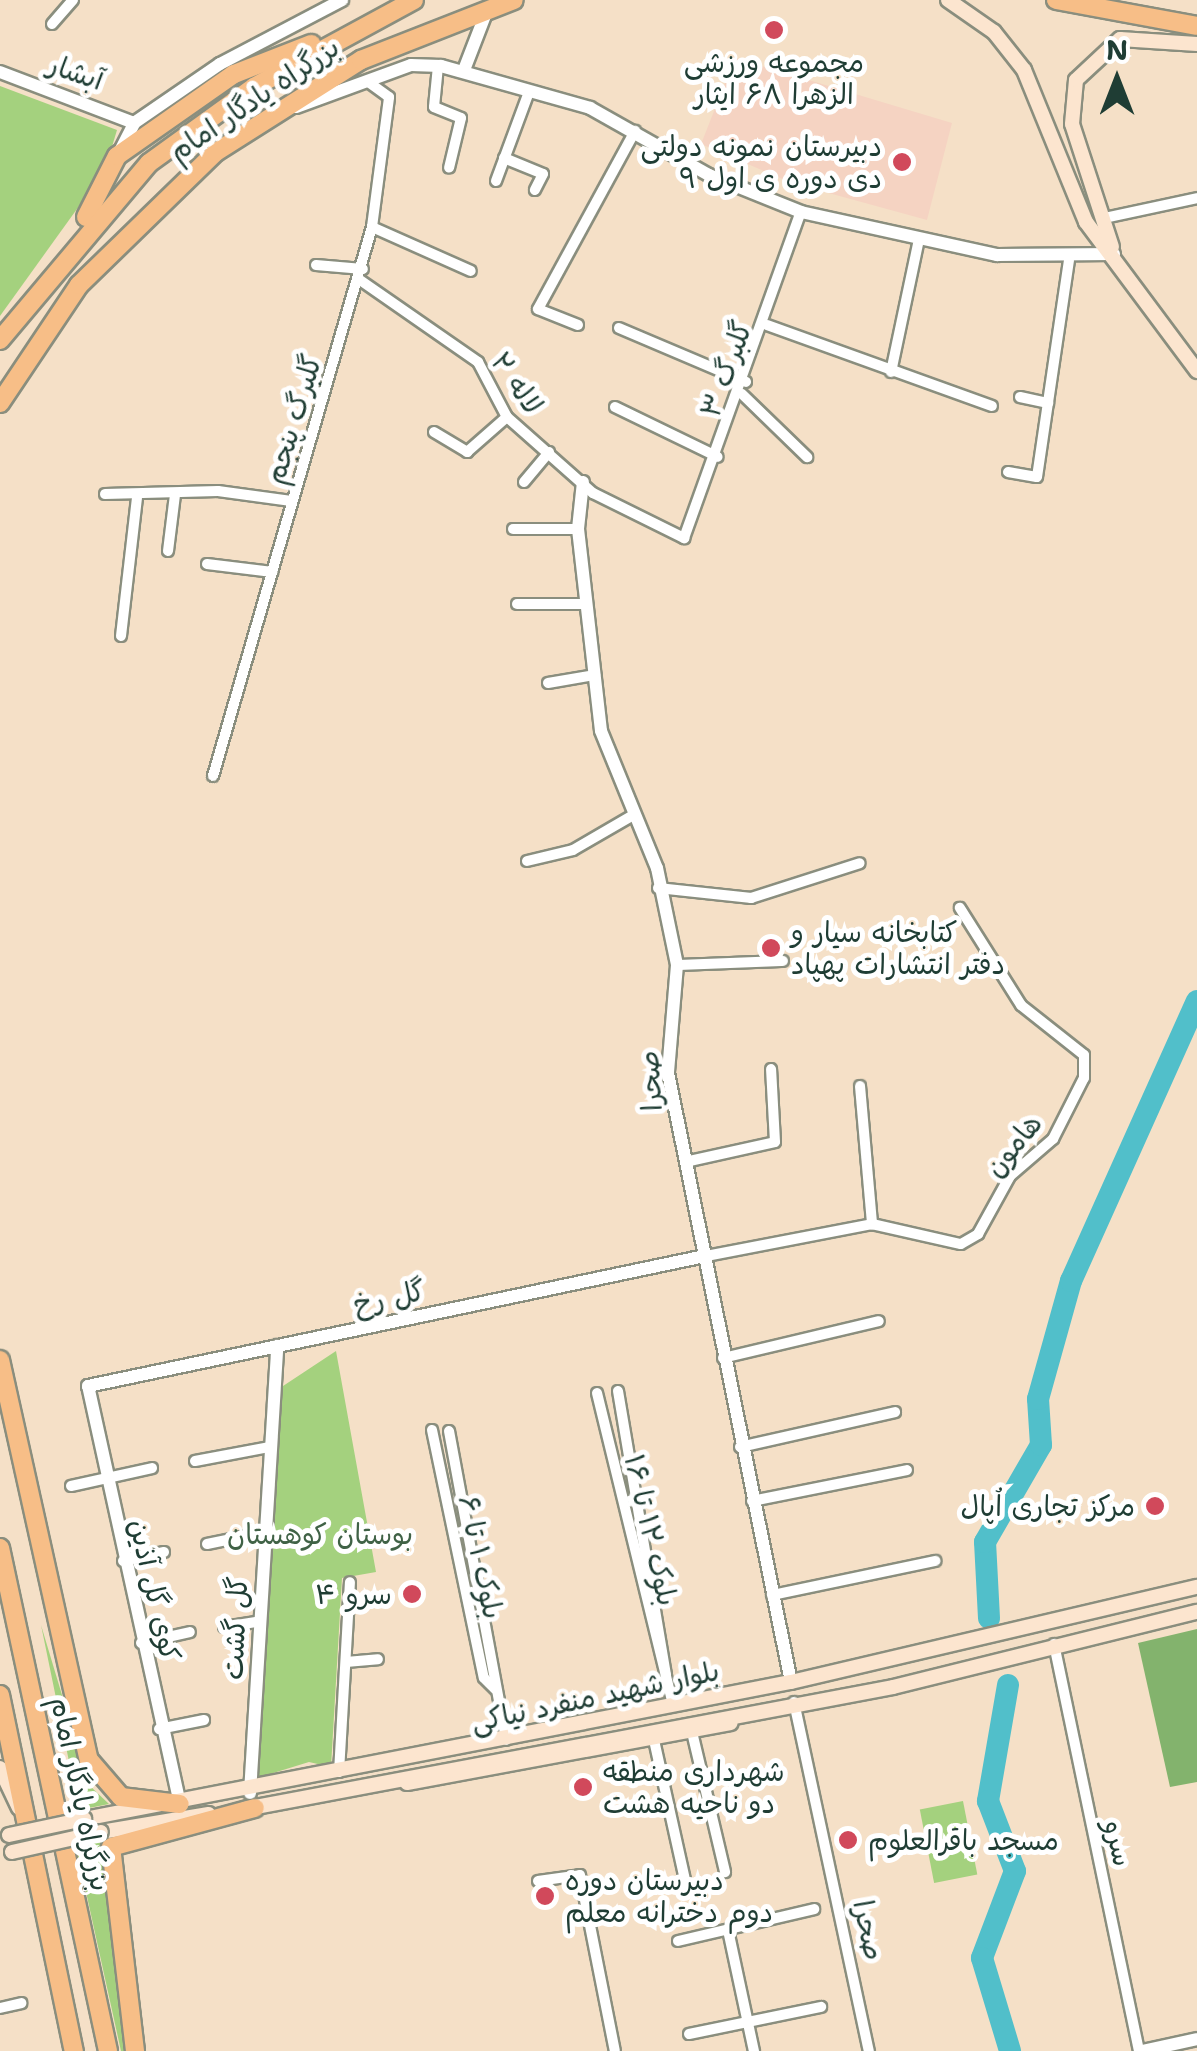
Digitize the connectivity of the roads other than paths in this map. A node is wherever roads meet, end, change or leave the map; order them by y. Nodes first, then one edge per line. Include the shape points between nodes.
1 (73, 0) edge
2 (342, 0) edge
3 (414, 0) edge
4 (514, 0) edge
5 (948, 0) edge
6 (1056, 0) edge
7 (492, 6) junction
8 (52, 24) dead end
9 (1197, 26) edge
10 (347, 32) junction
11 (1197, 44) edge
12 (438, 66) junction
13 (464, 70) junction
14 (0, 72) edge
15 (368, 82) junction
16 (529, 92) junction
17 (272, 115) junction
18 (134, 123) junction
19 (635, 131) junction
20 (117, 156) junction
21 (504, 158) junction
22 (449, 168) dead end
23 (496, 181) dead end
24 (536, 190) dead end
25 (1197, 198) edge
26 (801, 212) junction
27 (1104, 218) junction
28 (372, 228) junction
29 (72, 244) junction
30 (918, 244) junction
31 (1114, 254) junction
32 (1068, 260) junction
33 (316, 264) dead end
34 (472, 271) dead end
35 (361, 275) junction
36 (578, 325) dead end
37 (766, 325) junction
38 (619, 328) dead end
39 (0, 340) edge
40 (1197, 371) edge
41 (892, 372) junction
42 (744, 388) junction
43 (1020, 397) dead end
44 (0, 403) edge
45 (1048, 403) junction
46 (992, 406) dead end
47 (615, 407) dead end
48 (507, 417) junction
49 (434, 432) dead end
50 (549, 452) junction
51 (718, 457) junction
52 (807, 457) dead end
53 (1008, 472) dead end
54 (524, 482) dead end
55 (584, 482) junction
56 (106, 494) dead end
57 (175, 495) junction
58 (137, 498) junction
59 (291, 501) junction
60 (513, 529) dead end
61 (578, 529) junction
62 (686, 537) joint
63 (168, 551) dead end
64 (207, 564) dead end
65 (272, 572) junction
66 (517, 604) dead end
67 (586, 604) junction
68 (121, 636) dead end
69 (595, 675) junction
70 (548, 683) dead end
71 (212, 776) dead end
72 (630, 817) junction
73 (528, 862) dead end
74 (860, 863) dead end
75 (658, 888) junction
76 (960, 908) dead end
77 (783, 961) dead end
78 (677, 965) junction
79 (770, 1068) dead end
80 (860, 1086) dead end
81 (685, 1162) junction
82 (872, 1224) junction
83 (700, 1257) junction
84 (879, 1321) dead end
85 (276, 1346) junction
86 (722, 1358) junction
87 (0, 1360) edge
88 (88, 1386) joint
89 (618, 1391) dead end
90 (597, 1392) dead end
91 (896, 1412) dead end
92 (432, 1430) dead end
93 (448, 1431) dead end
94 (270, 1447) junction
95 (740, 1447) junction
96 (195, 1460) dead end
97 (152, 1468) dead end
98 (907, 1470) dead end
99 (104, 1478) junction
100 (71, 1486) dead end
101 (752, 1501) junction
102 (266, 1532) junction
103 (207, 1544) dead end
104 (0, 1548) edge
105 (164, 1552) dead end
106 (122, 1561) junction
107 (935, 1561) dead end
108 (350, 1582) dead end
109 (1197, 1587) edge
110 (772, 1595) junction
111 (1197, 1612) edge
112 (261, 1620) junction
113 (224, 1627) dead end
114 (190, 1632) dead end
115 (995, 1634) junction
116 (141, 1643) junction
117 (1054, 1644) junction
118 (378, 1659) dead end
119 (1003, 1659) junction
120 (346, 1662) junction
121 (666, 1675) junction
122 (790, 1682) junction
123 (495, 1688) junction
124 (0, 1696) edge
125 (790, 1702) junction
126 (673, 1704) junction
127 (204, 1720) dead end
128 (160, 1729) junction
129 (692, 1732) junction
130 (506, 1740) junction
131 (654, 1740) junction
132 (0, 1768) edge
133 (339, 1772) junction
134 (382, 1782) junction
135 (252, 1800) junction
136 (180, 1804) junction
137 (25, 1818) junction
138 (4, 1836) edge
139 (6, 1853) edge
140 (725, 1872) dead end
141 (685, 1880) dead end
142 (538, 1881) dead end
143 (814, 1908) dead end
144 (728, 1930) junction
145 (678, 1941) dead end
146 (21, 2004) dead end
147 (821, 2006) dead end
148 (0, 2008) edge
149 (747, 2022) junction
150 (690, 2034) dead end
151 (1197, 2039) edge
152 (74, 2051) edge
153 (108, 2051) edge
154 (135, 2051) edge
155 (615, 2051) edge
156 (754, 2051) edge
157 (869, 2051) edge
158 (1140, 2051) edge

1 - 8 street
2 - 18 street via 220,64
3 - 10 highway, بزرگراه یادگار امام
4 - 7 highway, بزرگراه یادگار امام
5 - 31 main road via 994,32 1024,70 1086,222
6 - 9 highway
7 - 13 street via 473,29
7 - 17 highway, بزرگراه یادگار امام via 361,60
10 - 20 highway via 234,74
10 - 29 highway, بزرگراه یادگار امام via 182,136
11 - 27 main road via 1120,39 1076,80 1072,124
12 - 13 street
12 - 15 street
12 - 22 street via 434,106 462,118
13 - 16 street
14 - 18 street, آبشار
15 - 17 street
15 - 28 street, گلبرگ پنجم via 389,96
16 - 19 street
16 - 21 street
17 - 44 highway, بزرگراه یادگار امام via 118,240
18 - 20 street
19 - 26 street
19 - 36 street via 538,309
20 - 29 highway
21 - 23 street
21 - 24 street via 543,174
25 - 27 street
26 - 30 street
26 - 37 street, گلبرگ ۳
27 - 31 main road
28 - 34 street
28 - 35 street, گلبرگ پنجم
29 - 39 highway, بزرگراه یادگار امام
30 - 32 street
30 - 41 street
31 - 32 street
31 - 40 main road
32 - 45 street
33 - 35 street
35 - 48 street, لاله ۲ via 478,362
35 - 59 street, گلبرگ پنجم
37 - 41 street
37 - 42 street, گلبرگ ۳
38 - 42 street
41 - 46 street
42 - 51 street, گلبرگ ۳
42 - 52 street
43 - 45 street
45 - 53 street via 1037,477
47 - 51 street
48 - 49 street via 467,452
48 - 50 street, لاله ۲
50 - 54 street
50 - 55 street, لاله ۲
51 - 62 street, گلبرگ ۳
55 - 61 street, صحرا
55 - 62 street, لاله ۲ via 614,507
56 - 58 street
57 - 58 street
57 - 59 street
57 - 63 street
58 - 68 street
59 - 65 street, گلبرگ پنجم
60 - 61 street
61 - 67 street, صحرا
64 - 65 street
65 - 71 street, گلبرگ پنجم
66 - 67 street
67 - 69 street, صحرا
69 - 70 street
69 - 72 street, صحرا via 601,731
72 - 73 street via 573,850
72 - 75 street, صحرا
74 - 75 street via 751,898
75 - 78 street, صحرا
76 - 82 street, هامون via 1021,1004 1075,1040 1084,1078 1053,1139 1010,1176 978,1234 938,1246
77 - 78 street
78 - 81 street, صحرا via 668,1073
79 - 81 street via 775,1142
80 - 82 street
81 - 83 street, صحرا
82 - 83 street, هامون
83 - 85 street, گل رخ
83 - 86 street, صحرا
84 - 86 street
85 - 88 street, گل رخ
85 - 94 street, گل گشت
86 - 95 street, صحرا
87 - 136 highway via 88,1760 121,1797
88 - 99 street, کوی گل آذین
89 - 121 street
90 - 121 street, بلوک ۱۲ تا ۱۶
91 - 95 street
92 - 123 street, بلوک ۱ تا ۶ via 484,1678
93 - 123 street
94 - 96 street
94 - 102 street, گل گشت
95 - 101 street, صحرا
97 - 99 street
98 - 101 street
99 - 100 street
99 - 106 street, کوی گل آذین
101 - 110 street, صحرا
102 - 103 street
102 - 112 street, گل گشت
104 - 153 highway, بزرگراه یادگار امام
105 - 106 street
106 - 116 street, کوی گل آذین
107 - 110 street
108 - 120 street
109 - 115 main road, بلوار شهید منفرد نیاکی
110 - 122 street, صحرا
111 - 117 main road, بلوار شهید منفرد نیاکی
112 - 113 street
112 - 135 street, گل گشت
114 - 116 street
115 - 119 main road via 1013,1644
115 - 122 main road, بلوار شهید منفرد نیاکی
116 - 128 street, کوی گل آذین
117 - 119 main road, بلوار شهید منفرد نیاکی
117 - 158 street, سرو
118 - 120 street
119 - 125 main road, بلوار شهید منفرد نیاکی
120 - 133 street
121 - 126 street
122 - 126 main road, بلوار شهید منفرد نیاکی
123 - 130 street
124 - 137 highway
125 - 129 main road
125 - 134 main road, بلوار شهید منفرد نیاکی
125 - 157 street, صحرا
126 - 130 main road, بلوار شهید منفرد نیاکی
127 - 128 street
128 - 136 street, کوی گل آذین
129 - 131 main road
129 - 140 street
130 - 133 main road, بلوار شهید منفرد نیاکی
131 - 134 main road via 435,1783
131 - 141 street
132 - 137 main road
133 - 135 main road, بلوار شهید منفرد نیاکی
134 - 135 main road, بلوار شهید منفرد نیاکی
135 - 136 main road, بلوار شهید منفرد نیاکی
135 - 139 main road, بلوار شهید منفرد نیاکی, bridge
135 - 154 highway via 111,1847
136 - 138 main road, بلوار شهید منفرد نیاکی, bridge
137 - 152 highway
142 - 155 street via 580,1876
143 - 144 street
144 - 145 street
144 - 149 street
146 - 148 street
147 - 149 street
149 - 150 street
149 - 156 street
151 - 158 street

